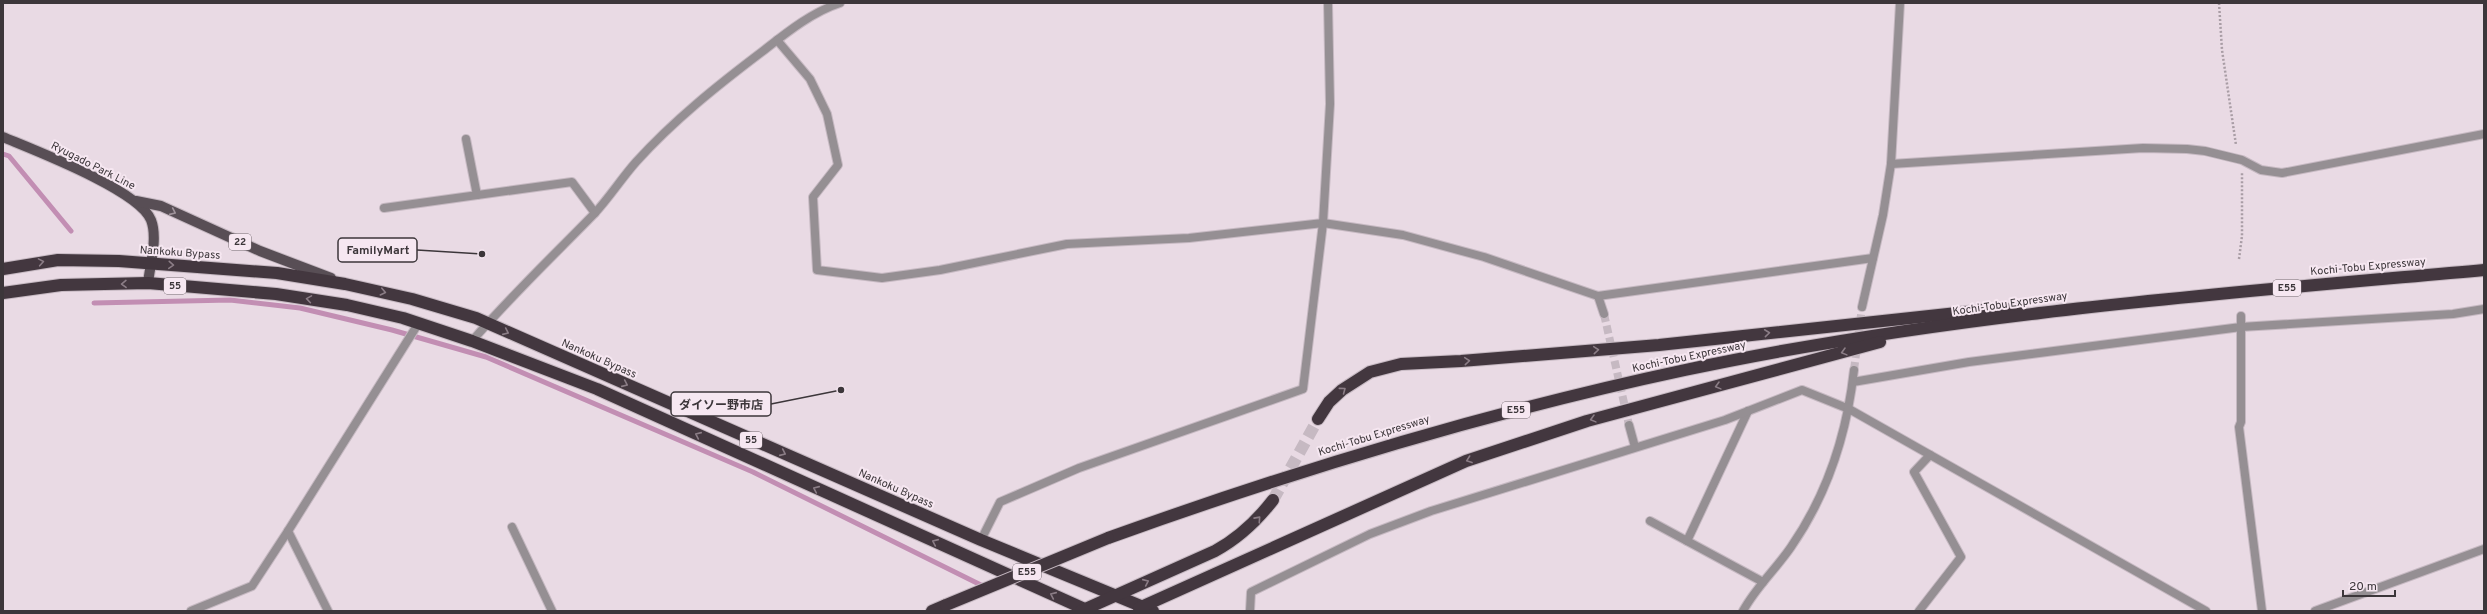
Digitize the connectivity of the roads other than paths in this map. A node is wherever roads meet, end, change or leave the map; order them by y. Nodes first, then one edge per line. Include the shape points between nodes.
1 (840, 3) edge
2 (1328, 3) edge
3 (1900, 3) edge
4 (823, 5) edge
5 (777, 40) junction
6 (2484, 134) edge
7 (3, 137) edge
8 (466, 139) dead end
9 (1891, 164) junction
10 (477, 195) junction
11 (136, 201) junction
12 (384, 208) dead end
13 (595, 213) junction
14 (1323, 223) junction
15 (1873, 258) junction
16 (150, 264) junction
17 (3, 269) edge
18 (2484, 270) edge
19 (148, 283) junction
20 (345, 284) junction
21 (3, 293) edge
22 (1598, 296) junction
23 (2090, 306) junction
24 (1862, 307) tunnel mouth
25 (2484, 309) edge
26 (1604, 314) tunnel mouth
27 (2241, 316) dead end
28 (487, 324) junction
29 (1936, 327) junction
30 (2241, 327) junction
31 (416, 328) junction
32 (472, 341) junction
33 (1854, 370) tunnel mouth
34 (1853, 382) junction
35 (1849, 410) junction
36 (1748, 411) junction
37 (1318, 419) tunnel mouth
38 (1629, 425) tunnel mouth
39 (1635, 447) junction
40 (1930, 455) junction
41 (1273, 500) tunnel mouth
42 (1650, 521) dead end
43 (512, 527) dead end
44 (288, 531) junction
45 (981, 540) junction
46 (1687, 541) junction
47 (2484, 548) edge
48 (1763, 582) junction
49 (1115, 596) junction
50 (1143, 609) edge
51 (1085, 610) edge
52 (190, 611) edge
53 (328, 611) edge
54 (552, 611) edge
55 (932, 611) edge
56 (1250, 611) edge
57 (1743, 611) edge
58 (1919, 611) edge
59 (2206, 611) edge
60 (2262, 611) edge
61 (2315, 611) edge

1 - 4 street
2 - 14 street via 1330,104
3 - 9 street
4 - 5 street
5 - 13 street via 675,122 636,163
5 - 14 street via 810,79 828,114 838,165 813,197 817,270 882,278 940,270 1067,244 1189,238
6 - 9 street via 2282,173 2261,170 2242,160 2205,151 2143,148
7 - 11 main road, Ryugado Park Line / 22 via 75,168
8 - 10 street
9 - 15 street
10 - 12 street
10 - 13 street via 572,182
11 - 16 main road, Ryugado Park Line / 22 via 151,219 153,238
11 -> 20 main road, 22 via 161,206 260,251
13 - 28 street
14 - 22 street via 1403,235 1477,255
14 - 45 street via 1303,389 1079,468 1000,502
15 - 22 street
15 - 24 street
17 -> 16 highway, Nankoku Bypass / 55 via 58,260
16 - 19 main road, Ryugado Park Line / 22
16 -> 20 highway, Nankoku Bypass / 55 via 277,273
18 - 23 highway, Kochi-Tobu Expressway / E55
19 -> 21 highway, 55 via 61,285
31 -> 19 highway, 55 via 347,305 276,294
20 -> 28 highway, Nankoku Bypass / 55 via 412,299 476,318
22 - 26 street
23 - 29 highway, Kochi-Tobu Expressway / E55
37 -> 23 highway via 1329,402 1342,390 1370,372 1401,364 1659,344 1985,310
25 - 30 street via 2453,314
27 - 30 street
28 - 32 street
28 -> 45 highway, Nankoku Bypass / 55
29 -> 50 highway via 1587,421 1466,461
29 - 55 highway, Kochi-Tobu Expressway / E55, bridge via 1810,346 1687,369 1450,427 1218,499 1108,538
30 - 34 street via 1977,361
30 - 60 street via 2240,426
31 - 32 highway, 55
31 - 44 street
51 -> 32 highway, 55 via 597,389
33 - 34 street
34 - 35 street
35 - 36 street via 1802,390
35 - 40 street
35 - 48 street via 1836,455 1809,517 1791,548
36 - 39 street
36 - 46 street
38 - 39 street
39 - 56 street via 1431,511 1370,534 1251,592
40 - 58 street via 1914,472 1961,557
40 - 59 street
49 -> 41 highway via 1233,541 1250,528
42 - 46 street
43 - 54 street
44 - 52 street via 252,586
44 - 53 street
45 - 49 highway, Nankoku Bypass / 55
46 - 48 street
47 - 61 street
48 - 57 street
49 - 50 highway, Nankoku Bypass / 55
49 - 51 highway

